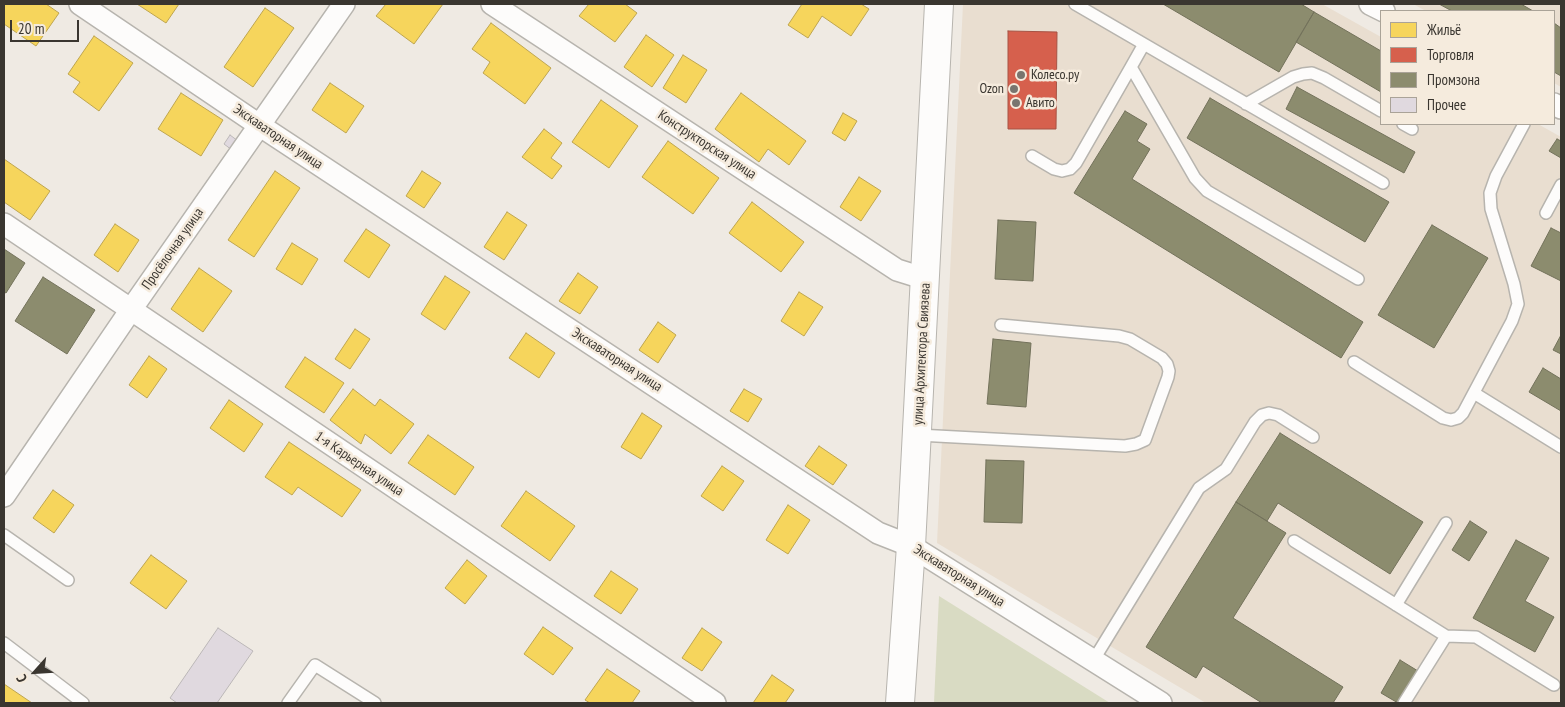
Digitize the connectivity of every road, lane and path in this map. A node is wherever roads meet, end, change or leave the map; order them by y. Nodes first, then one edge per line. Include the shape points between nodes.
1 (80, 4) edge
2 (344, 4) edge
3 (492, 4) edge
4 (939, 4) edge
5 (1370, 4) edge
6 (1078, 5) edge
7 (1382, 10) edge
8 (1144, 44) junction
9 (1131, 67) junction
10 (1246, 104) junction
11 (1380, 110) edge
12 (259, 125) junction
13 (1523, 125) edge
14 (1032, 156) dead end
15 (1383, 183) dead end
16 (1561, 185) edge
17 (1546, 213) dead end
18 (4, 224) edge
19 (926, 279) junction
20 (1358, 279) dead end
21 (130, 311) junction
22 (1001, 324) dead end
23 (1354, 362) dead end
24 (1474, 393) junction
25 (918, 435) junction
26 (1313, 437) dead end
27 (1561, 447) edge
28 (4, 496) edge
29 (1446, 524) dead end
30 (4, 535) edge
31 (1294, 541) dead end
32 (912, 546) junction
33 (68, 580) dead end
34 (1396, 605) junction
35 (1446, 636) junction
36 (4, 643) edge
37 (1093, 660) junction
38 (1554, 685) dead end
39 (83, 703) edge
40 (288, 703) edge
41 (375, 703) edge
42 (715, 703) edge
43 (900, 703) edge
44 (1160, 703) edge
45 (1404, 703) edge

1 - 12 street, Экскаваторная улица
2 - 12 street, Просёлочная улица
3 - 19 street, Конструкторская улица via 897,270
4 - 19 main road, улица Архитектора Свиязева
5 - 7 street
6 - 8 lane
8 - 9 lane
8 - 10 lane
9 - 14 lane via 1070,169 1062,172
9 - 20 lane via 1195,178 1207,191
10 - 11 lane via 1293,77 1312,73
10 - 15 lane
12 - 21 street, Просёлочная улица
12 - 32 street, Экскаваторная улица via 878,533
13 - 24 lane via 1490,194 1491,209 1518,304
16 - 17 lane
18 - 21 street, 1-я Карьерная улица
19 - 25 main road, улица Архитектора Свиязева
21 - 28 street, Просёлочная улица
21 - 42 street, 1-я Карьерная улица
22 - 25 lane via 1130,338 1162,358 1167,364 1168,377 1145,440 1125,446
23 - 24 lane via 1451,420 1463,413
24 - 27 lane
25 - 32 main road, улица Архитектора Свиязева
26 - 37 lane via 1278,415 1262,415 1255,422 1226,469 1200,488
29 - 34 lane
30 - 33 lane
31 - 34 lane
32 - 37 street, Экскаваторная улица
32 - 43 main road, улица Архитектора Свиязева
34 - 35 lane
35 - 38 lane via 1476,637
35 - 45 lane
36 - 39 lane
37 - 44 street, Экскаваторная улица
40 - 41 lane via 315,665

